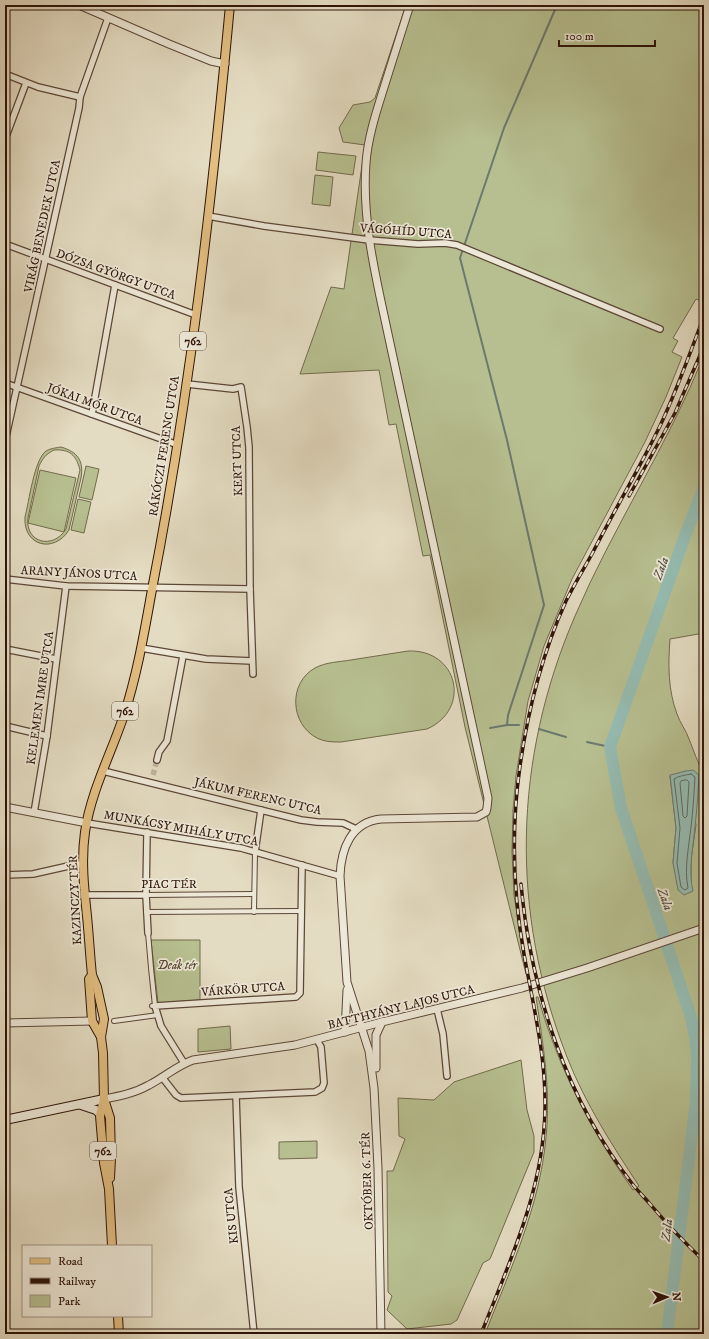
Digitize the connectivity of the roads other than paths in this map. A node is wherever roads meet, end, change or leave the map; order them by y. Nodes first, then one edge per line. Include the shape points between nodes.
1 (79, 5) edge
2 (230, 5) edge
3 (410, 5) edge
4 (89, 7) edge
5 (108, 18) junction
6 (225, 64) junction
7 (5, 74) edge
8 (26, 83) junction
9 (80, 98) junction
10 (5, 140) edge
11 (208, 216) junction
12 (369, 240) junction
13 (5, 244) edge
14 (45, 259) junction
15 (115, 285) junction
16 (196, 315) junction
17 (660, 329) dead end
18 (5, 383) edge
19 (187, 384) junction
20 (17, 387) junction
21 (92, 414) junction
22 (5, 441) edge
23 (178, 445) junction
24 (5, 580) edge
25 (66, 586) junction
26 (153, 587) junction
27 (250, 590) junction
28 (140, 648) junction
29 (5, 649) edge
30 (183, 656) junction
31 (56, 660) junction
32 (252, 661) junction
33 (253, 674) dead end
34 (5, 726) edge
35 (47, 736) junction
36 (157, 760) tunnel mouth
37 (103, 771) junction
38 (153, 775) tunnel mouth
39 (151, 783) junction
40 (5, 807) edge
41 (261, 810) junction
42 (34, 813) junction
43 (87, 823) junction
44 (356, 829) junction
45 (146, 832) junction
46 (256, 852) junction
47 (84, 864) junction
48 (302, 865) junction
49 (5, 876) edge
50 (340, 876) junction
51 (254, 894) junction
52 (85, 895) junction
53 (146, 895) junction
54 (302, 911) junction
55 (146, 912) junction
56 (254, 912) junction
57 (704, 928) edge
58 (148, 932) joint
59 (92, 975) junction
60 (347, 982) junction
61 (154, 1006) junction
62 (437, 1009) junction
63 (158, 1015) junction
64 (114, 1021) dead end
65 (92, 1022) junction
66 (382, 1022) junction
67 (5, 1023) edge
68 (361, 1028) junction
69 (345, 1032) junction
70 (101, 1037) junction
71 (317, 1040) junction
72 (184, 1063) junction
73 (447, 1076) dead end
74 (162, 1077) junction
75 (374, 1088) junction
76 (236, 1096) junction
77 (104, 1099) junction
78 (80, 1104) junction
79 (100, 1114) junction
80 (5, 1120) edge
81 (109, 1189) junction
82 (112, 1245) edge
83 (704, 1274) edge
84 (704, 1286) edge
85 (118, 1317) edge
86 (119, 1334) edge
87 (254, 1334) edge
88 (381, 1334) edge

1 - 4 street
2 - 6 main road, 762
3 - 12 street via 380,100 368,149 366,190
4 - 5 street
5 - 6 street via 211,61
5 - 9 street, VIRÁG BENEDEK UTCA
6 - 11 main road, RÁKÓCZI FERENC UTCA / 762
7 - 8 street
8 - 9 street
8 - 10 street
9 - 14 street, VIRÁG BENEDEK UTCA
11 - 12 street, VÁGÓHÍD UTCA
11 - 16 main road, RÁKÓCZI FERENC UTCA / 762
12 - 17 street, VÁGÓHÍD UTCA via 418,244 445,243 459,246
12 - 44 street via 488,798 486,812 477,817 375,819
13 - 14 street, DÓZSA GYÖRGY UTCA
14 - 15 street, DÓZSA GYÖRGY UTCA
14 - 20 street, VIRÁG BENEDEK UTCA
15 - 16 street, DÓZSA GYÖRGY UTCA
15 - 21 street
16 - 19 main road, RÁKÓCZI FERENC UTCA / 762
18 - 20 street, JÓKAI MÓR UTCA
19 - 23 main road, RÁKÓCZI FERENC UTCA / 762
19 - 27 street, KERT UTCA via 233,389 241,387 249,447
20 - 21 street, JÓKAI MÓR UTCA
20 - 22 street, VIRÁG BENEDEK UTCA
21 - 23 street, JÓKAI MÓR UTCA
23 - 26 main road, RÁKÓCZI FERENC UTCA / 762
24 - 25 street, ARANY JÁNOS UTCA
25 - 26 street, ARANY JÁNOS UTCA
25 - 31 street, KELEMEN IMRE UTCA
26 - 27 street
26 - 28 main road, RÁKÓCZI FERENC UTCA / 762
27 - 32 street, KERT UTCA
28 - 30 street
28 - 37 main road, RÁKÓCZI FERENC UTCA / 762 via 129,697
29 - 31 street
30 - 32 street
30 - 36 street via 167,741
31 - 35 street, KELEMEN IMRE UTCA
32 - 33 street, KERT UTCA
34 - 35 street
35 - 42 street, KELEMEN IMRE UTCA
37 - 39 street, JÁKUM FERENC UTCA
37 - 43 main road, RÁKÓCZI FERENC UTCA / 762
38 - 39 street
39 - 41 street, JÁKUM FERENC UTCA
40 - 42 street
41 - 44 street, JÁKUM FERENC UTCA via 317,822 343,823
41 - 46 street
42 - 43 street
43 - 45 street, MUNKÁCSY MIHÁLY UTCA
43 - 47 main road, KAZINCZY TÉR / 762
44 - 50 street via 345,847
45 - 46 street, MUNKÁCSY MIHÁLY UTCA
45 - 53 street
46 - 48 street, MUNKÁCSY MIHÁLY UTCA
46 - 51 street
47 - 49 street via 33,874
47 - 52 main road, KAZINCZY TÉR / 762
48 - 50 street, MUNKÁCSY MIHÁLY UTCA
48 - 54 street, VÁRKÖR UTCA
50 - 60 street
51 - 53 street, PIAC TÉR
51 - 56 street
52 - 53 street, PIAC TÉR
52 - 59 main road, KAZINCZY TÉR / 762
53 - 55 street
54 - 56 street
54 - 61 street, VÁRKÖR UTCA via 300,993 296,997
55 - 56 street
55 - 58 street
57 - 62 street, BATTHYÁNY LAJOS UTCA via 522,988
58 - 61 street
59 - 65 main road, KAZINCZY TÉR / 762 via 89,980
59 - 70 main road, KAZINCZY TÉR / 762 via 104,1019
60 - 68 street, OKTÓBER 6. TÉR
60 - 69 street
61 - 63 street
62 - 66 street, BATTHYÁNY LAJOS UTCA
62 - 73 street via 443,1034
63 - 64 street
63 - 72 street
65 - 67 street
65 - 70 main road, KAZINCZY TÉR
66 - 68 street, BATTHYÁNY LAJOS UTCA
66 - 75 street via 376,1038
68 - 69 street, BATTHYÁNY LAJOS UTCA
68 - 75 street, OKTÓBER 6. TÉR via 369,1051
69 - 71 street, BATTHYÁNY LAJOS UTCA
70 - 77 main road, KAZINCZY TÉR / 762
71 - 72 street, BATTHYÁNY LAJOS UTCA
71 - 76 street via 321,1047 324,1079 324,1085 319,1090
72 - 74 street, BATTHYÁNY LAJOS UTCA
74 - 76 street via 181,1098
74 - 77 street, BATTHYÁNY LAJOS UTCA via 136,1091
75 - 88 street, OKTÓBER 6. TÉR
76 - 87 street, KIS UTCA via 239,1187
77 - 78 main road
77 - 79 main road, 762
77 - 81 main road, 762 via 110,1115 112,1139
78 - 79 main road
78 - 80 main road
79 - 81 main road, 762
81 - 82 main road, 762
83 - 84 street
85 - 86 main road

